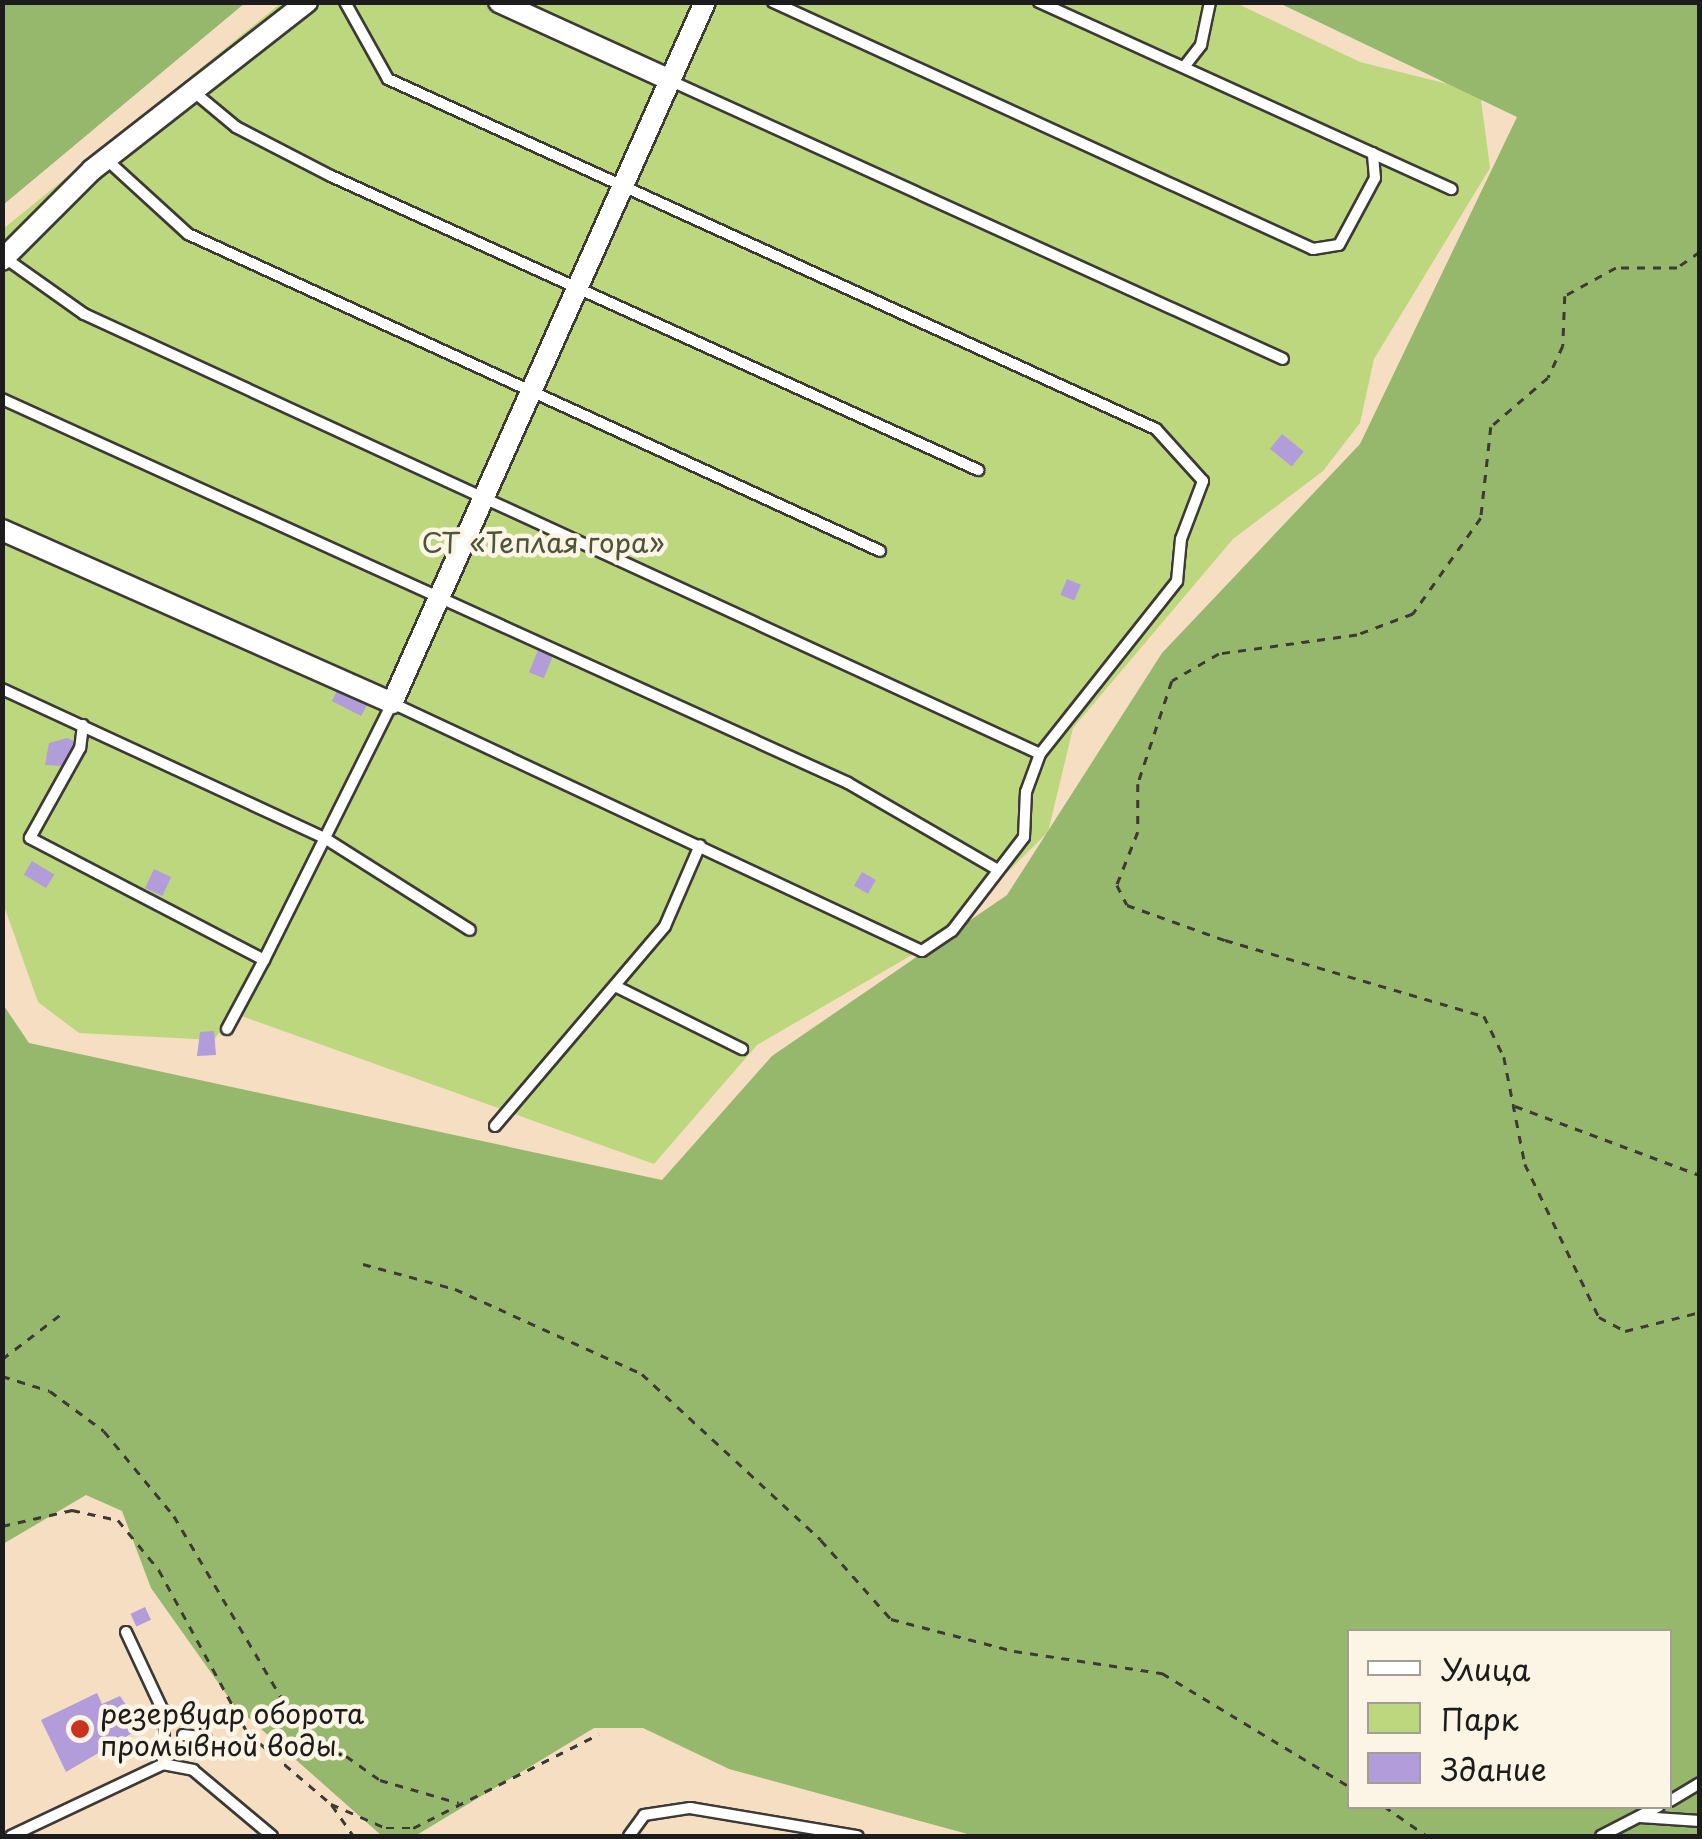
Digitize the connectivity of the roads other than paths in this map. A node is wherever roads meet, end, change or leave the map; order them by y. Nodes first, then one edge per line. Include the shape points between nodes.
1 (307, 2) edge
2 (344, 2) edge
3 (500, 2) edge
4 (705, 2) edge
5 (772, 2) edge
6 (1040, 2) edge
7 (1210, 2) edge
8 (1184, 67) junction
9 (670, 80) junction
10 (194, 92) junction
11 (1374, 153) junction
12 (107, 160) junction
13 (622, 185) junction
14 (1452, 189) dead end
15 (3, 258) edge
16 (574, 287) junction
17 (1283, 360) dead end
18 (525, 392) junction
19 (2, 399) edge
20 (978, 470) dead end
21 (482, 491) junction
22 (2, 530) edge
23 (880, 552) dead end
24 (437, 598) junction
25 (2, 689) edge
26 (392, 703) junction
27 (83, 724) junction
28 (1040, 754) junction
29 (326, 839) junction
30 (700, 845) junction
31 (998, 870) junction
32 (470, 930) dead end
33 (264, 960) junction
34 (615, 986) junction
35 (228, 1029) dead end
36 (742, 1049) dead end
37 (496, 1126) dead end
38 (126, 1632) dead end
39 (183, 1735) dead end
40 (206, 1738) dead end
41 (163, 1764) junction
42 (1700, 1783) edge
43 (1672, 1800) edge
44 (1654, 1809) edge
45 (1640, 1817) junction
46 (1700, 1822) edge
47 (11, 1836) edge
48 (272, 1836) edge
49 (630, 1836) edge
50 (858, 1836) edge
51 (1601, 1836) edge

1 - 10 street
2 - 13 lane via 388,78
3 - 9 street
4 - 9 street
5 - 11 lane via 1313,249 1339,245 1375,178
6 - 8 lane
7 - 8 lane via 1202,44
8 - 11 lane
9 - 13 street
9 - 17 lane
10 - 12 street
10 - 16 lane via 236,127 331,176
11 - 14 lane
12 - 15 street
12 - 18 lane via 188,234
13 - 16 street
13 - 28 lane via 1141,419 1203,481 1174,590
15 - 21 lane via 84,314
16 - 18 street
16 - 20 lane
18 - 21 street
18 - 23 lane
19 - 24 lane
21 - 24 street
21 - 28 lane
22 - 26 street
24 - 26 street
24 - 31 lane via 848,783
25 - 27 lane
26 - 29 lane
26 - 30 lane
27 - 29 lane
27 - 33 lane via 80,748 30,838
28 - 31 lane via 1026,792 1024,837
29 - 32 lane
29 - 33 lane
30 - 31 lane via 922,952 952,931
30 - 34 lane via 665,926
33 - 35 lane
34 - 36 lane
34 - 37 lane
38 - 41 lane via 164,1713
39 - 40 lane
41 - 47 lane
41 - 48 lane via 192,1770
42 - 43 lane
44 - 45 lane
45 - 46 lane
45 - 51 lane
49 - 50 lane via 656,1809 690,1808

